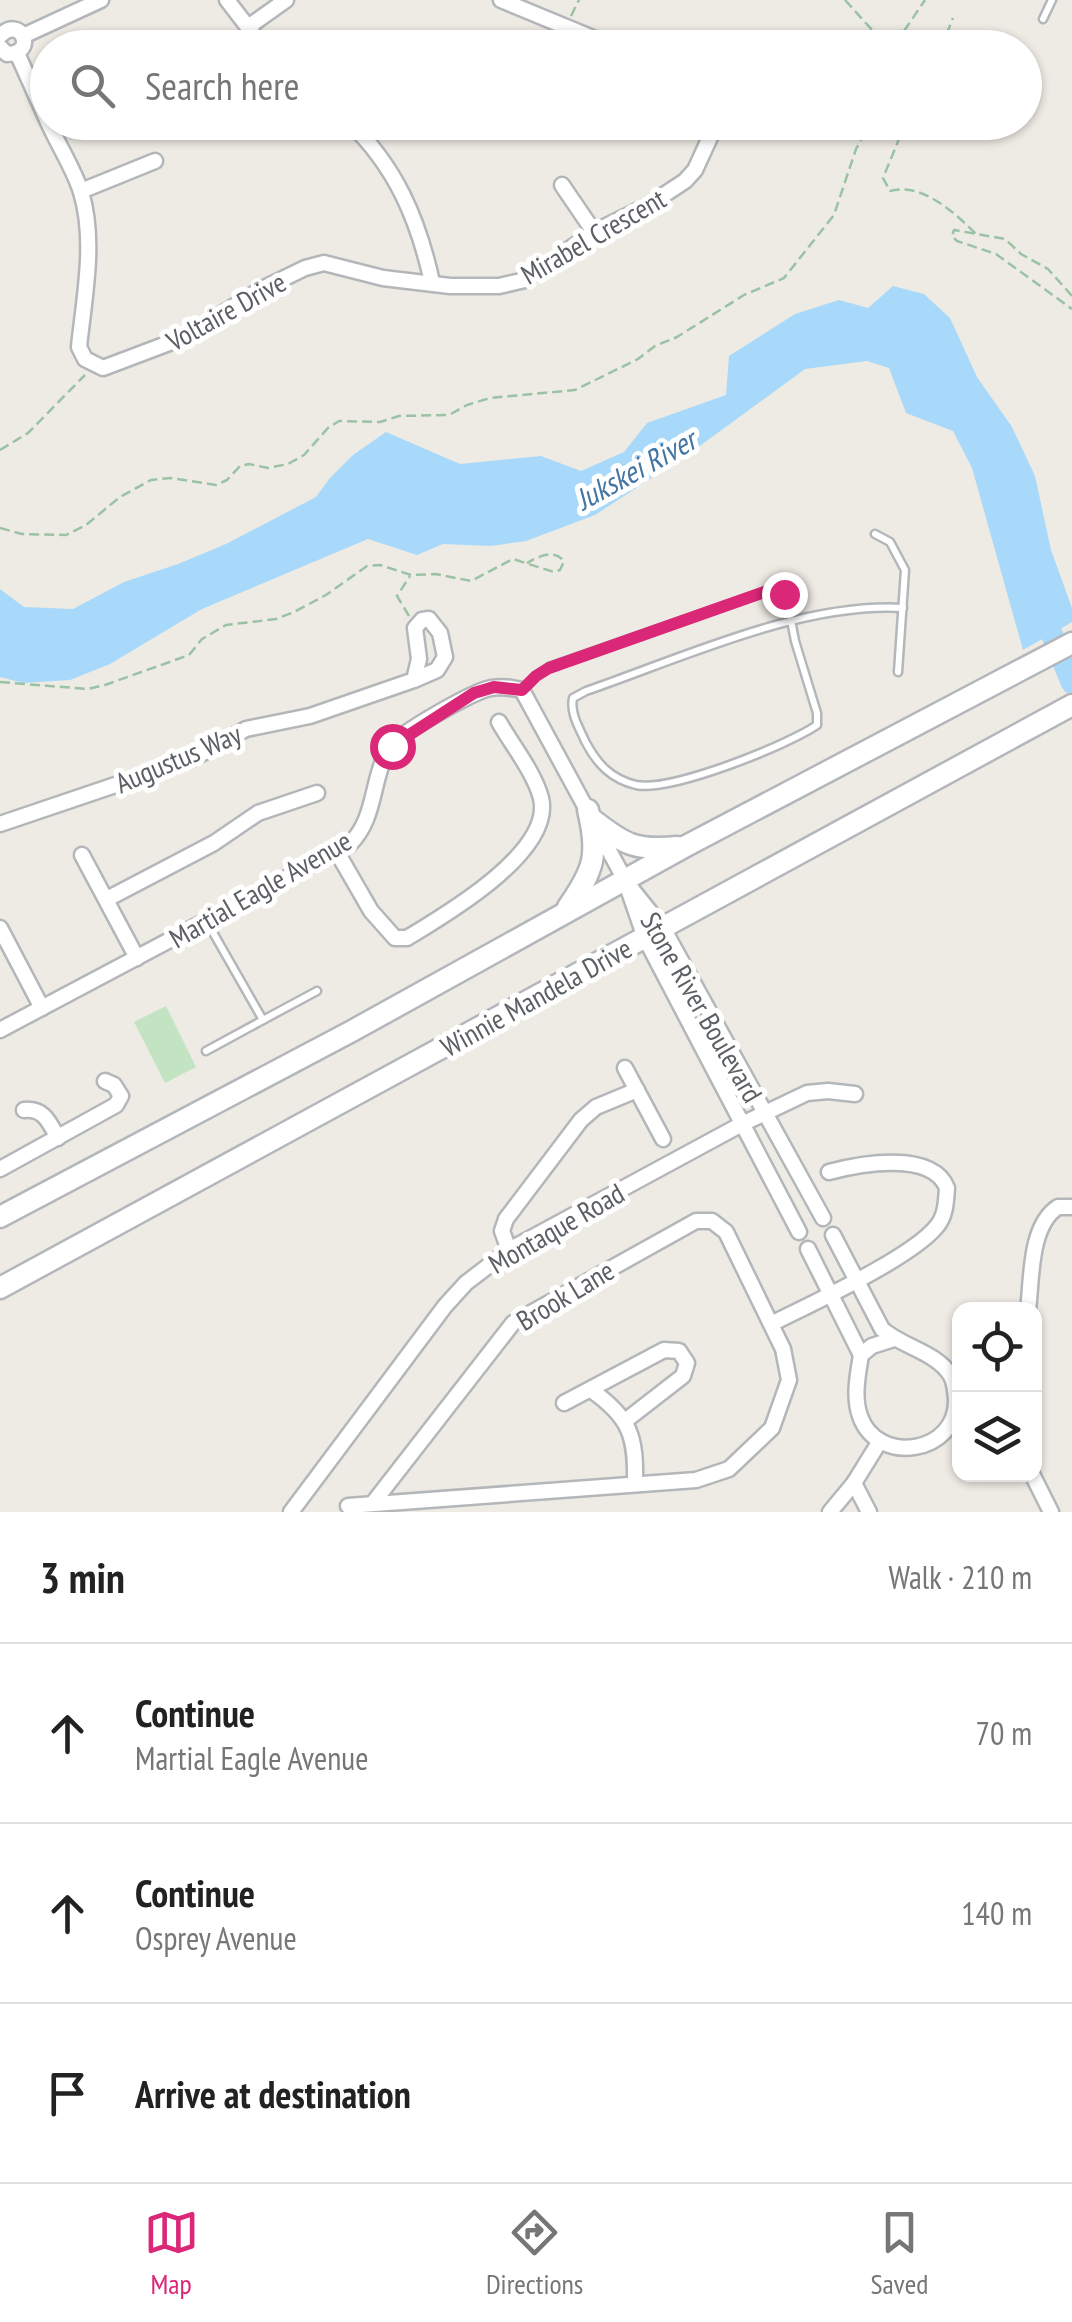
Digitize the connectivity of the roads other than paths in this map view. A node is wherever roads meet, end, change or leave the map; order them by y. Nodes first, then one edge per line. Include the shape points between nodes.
1 (101, 0) edge
2 (227, 0) edge
3 (286, 0) edge
4 (501, 0) edge
5 (1052, 0) edge
6 (1043, 19) dead end
7 (248, 27) junction
8 (2, 28) edge
9 (36, 30) edge
10 (250, 30) edge
11 (575, 30) edge
12 (30, 33) edge
13 (23, 36) junction
14 (0, 47) edge
15 (17, 53) junction
16 (30, 82) edge
17 (57, 140) edge
18 (365, 140) edge
19 (710, 140) edge
20 (155, 161) dead end
21 (562, 185) dead end
22 (81, 191) junction
23 (594, 232) junction
24 (432, 282) junction
25 (874, 534) dead end
26 (903, 608) junction
27 (792, 620) junction
28 (442, 640) junction
29 (1072, 643) edge
30 (418, 649) junction
31 (898, 672) dead end
32 (414, 680) junction
33 (522, 690) junction
34 (1072, 706) edge
35 (499, 722) dead end
36 (317, 793) dead end
37 (590, 815) junction
38 (0, 824) edge
39 (686, 846) junction
40 (337, 852) junction
41 (82, 855) dead end
42 (624, 880) junction
43 (107, 899) junction
44 (564, 913) junction
45 (207, 921) junction
46 (0, 928) edge
47 (654, 933) junction
48 (138, 958) junction
49 (318, 991) dead end
50 (42, 1008) junction
51 (263, 1020) junction
52 (0, 1030) edge
53 (206, 1051) dead end
54 (625, 1068) dead end
55 (106, 1081) dead end
56 (636, 1090) junction
57 (854, 1094) dead end
58 (24, 1110) dead end
59 (763, 1113) junction
60 (742, 1124) junction
61 (58, 1138) junction
62 (664, 1138) dead end
63 (0, 1169) edge
64 (830, 1172) dead end
65 (1072, 1207) edge
66 (0, 1217) edge
67 (823, 1218) dead end
68 (799, 1232) dead end
69 (832, 1236) dead end
70 (808, 1249) dead end
71 (510, 1250) junction
72 (855, 1280) junction
73 (0, 1291) edge
74 (831, 1294) junction
75 (1029, 1302) edge
76 (772, 1323) junction
77 (894, 1339) junction
78 (861, 1355) junction
79 (591, 1390) junction
80 (956, 1392) edge
81 (564, 1403) dead end
82 (624, 1421) junction
83 (952, 1421) edge
84 (880, 1441) junction
85 (1036, 1482) edge
86 (854, 1483) junction
87 (635, 1484) junction
88 (373, 1503) junction
89 (348, 1506) dead end
90 (291, 1512) edge
91 (830, 1512) edge
92 (870, 1512) edge
93 (1050, 1512) edge

1 - 9 street
2 - 7 street
3 - 7 street
4 - 11 street
5 - 6 lane
7 - 10 street
8 - 13 street
12 - 13 street
13 - 15 street
14 - 15 street
15 - 16 street
17 - 22 street
18 - 24 street via 408,200
19 - 23 street, Mirabel Crescent via 685,181
20 - 22 street
21 - 23 street
22 - 24 street, Voltaire Drive via 88,252 79,347 94,366 154,351 284,277 324,264
23 - 24 street, Mirabel Crescent via 526,280 474,287
25 - 26 lane via 900,556
26 - 27 lane via 862,606
26 - 31 lane
27 - 27 lane via 818,713 814,727 752,759 664,782 636,784 604,770 575,720 573,698
27 - 33 lane via 784,594 767,591 543,670
28 - 30 street
28 - 30 street via 426,618 417,624
28 - 32 street via 443,663
29 - 39 main road
30 - 32 street
32 - 38 street, Augustus Way via 310,716 246,729 192,759
33 - 37 street, Stone River Boulevard
33 - 40 street, Martial Eagle Avenue via 474,693 398,739 385,758 367,821
34 - 47 main road, Winnie Mandela Drive
35 - 40 street via 542,808 531,838 476,894 406,938 394,938 370,911
36 - 43 street via 258,813
37 - 39 main road via 634,847
37 - 42 street, Stone River Boulevard
37 - 44 main road via 593,864
39 - 42 main road
40 - 45 street, Martial Eagle Avenue
41 - 43 street
42 - 44 main road
42 - 47 street, Stone River Boulevard
43 - 48 street
44 - 66 main road
45 - 48 street, Martial Eagle Avenue
45 - 51 lane
46 - 50 street
47 - 59 street, Stone River Boulevard
47 - 60 street, Stone River Boulevard
47 - 73 main road, Winnie Mandela Drive
48 - 50 street, Martial Eagle Avenue
49 - 51 lane
50 - 52 street, Martial Eagle Avenue
51 - 53 lane
54 - 56 street
55 - 61 street via 118,1090 119,1102
56 - 62 street
56 - 71 street via 580,1120 506,1219 502,1231
57 - 59 street, Montaque Road via 814,1091
58 - 61 street via 42,1114
59 - 60 street, Montaque Road
59 - 67 street, Stone River Boulevard
60 - 68 street, Stone River Boulevard
60 - 71 street, Montaque Road
61 - 63 street
64 - 72 street via 892,1162 938,1174 947,1188 936,1228
65 - 75 street via 1058,1207 1046,1218
69 - 72 street
70 - 74 street
71 - 90 street, Montaque Road via 444,1306
72 - 74 street
72 - 77 street
74 - 76 street
74 - 78 street
76 - 87 street, Brook Lane via 789,1380 772,1428 720,1474
76 - 88 street, Brook Lane via 726,1232 712,1221 696,1221 513,1323
77 - 78 street
77 - 80 street via 945,1368
78 - 84 street via 859,1414
79 - 81 street
79 - 82 street
79 - 82 street via 664,1350 679,1351 686,1363 683,1376
82 - 87 street via 634,1445
83 - 84 street via 926,1446
84 - 86 street
85 - 93 street
86 - 91 street
86 - 92 street
87 - 88 street, Brook Lane
88 - 89 street, Brook Lane

